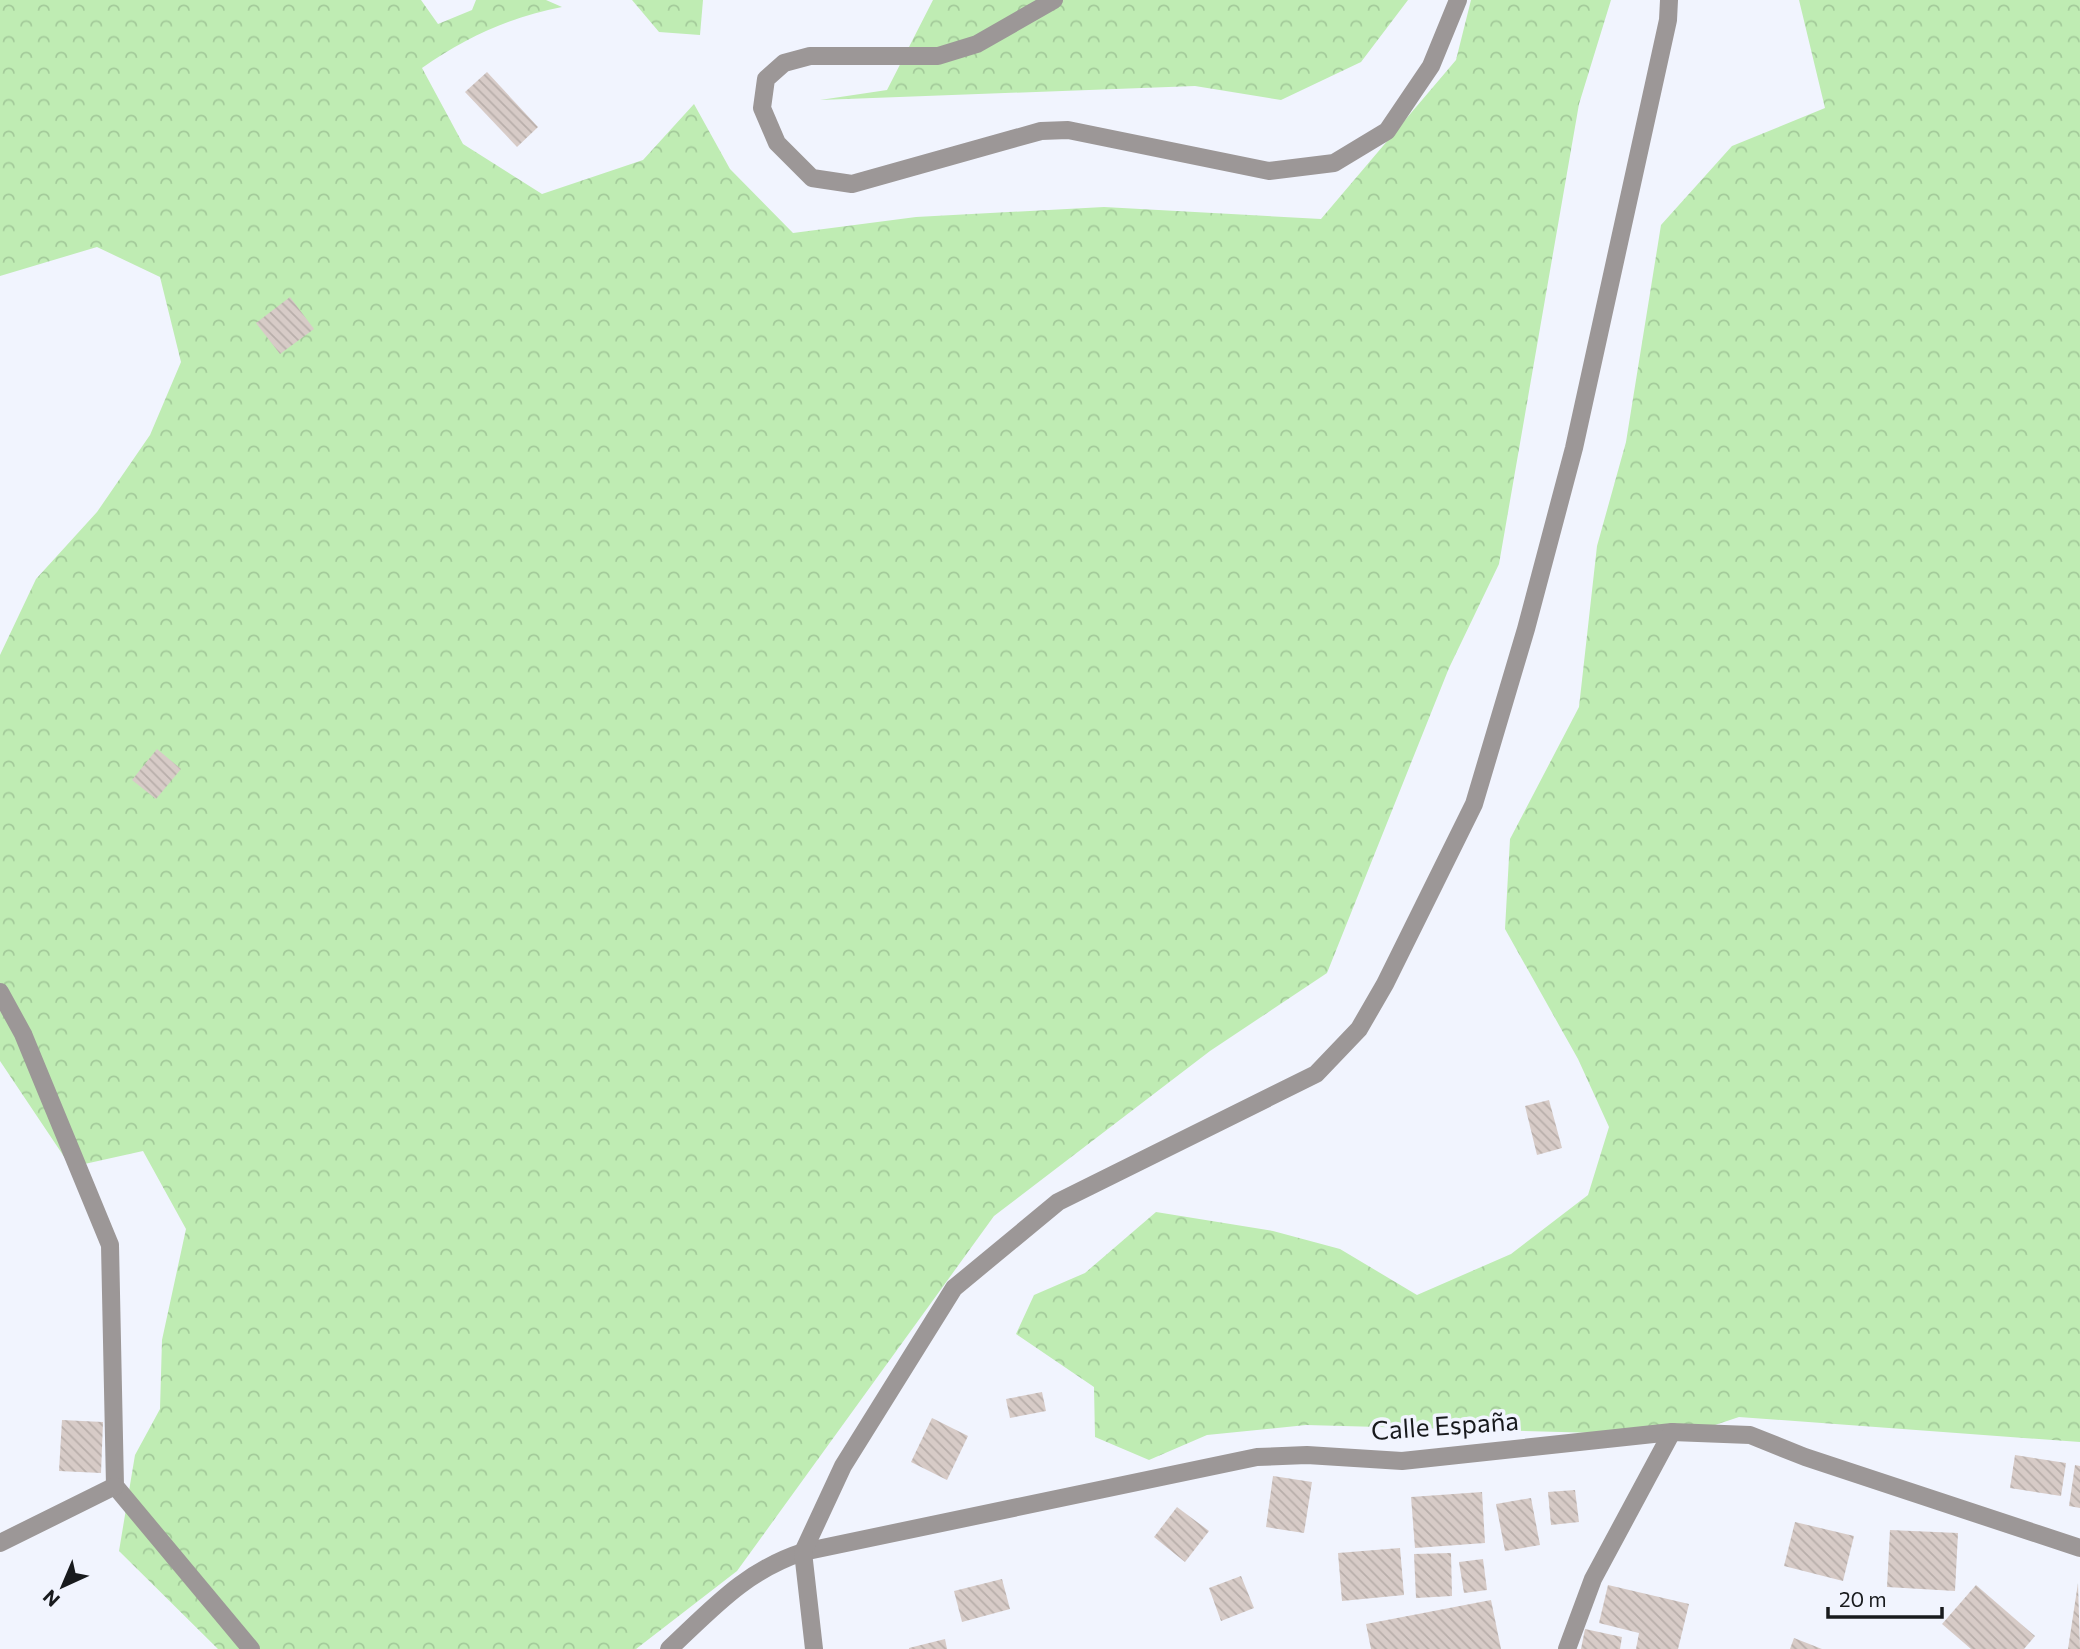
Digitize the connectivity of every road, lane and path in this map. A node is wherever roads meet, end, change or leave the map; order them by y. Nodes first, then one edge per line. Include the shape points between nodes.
1 (1054, 0) edge
2 (1458, 0) edge
3 (1669, 0) edge
4 (0, 992) edge
5 (1672, 1432) junction
6 (115, 1486) junction
7 (0, 1543) edge
8 (2080, 1548) edge
9 (803, 1552) junction
10 (251, 1649) edge
11 (669, 1649) edge
12 (814, 1649) edge
13 (1567, 1649) edge

1 - 2 street via 977,44 939,56 810,56 784,63 766,79 762,108 776,143 812,178 852,184 1041,131 1068,130 1269,171 1334,163 1387,131 1431,66
3 - 9 street via 1574,448 1526,629 1475,804 1385,984 1359,1029 1317,1074 1058,1202 954,1288 844,1466
4 - 6 street via 23,1034 110,1245
5 - 8 street, Calle España via 1750,1436
5 - 9 street, Calle España via 1402,1461 1257,1457
5 - 13 street via 1593,1579
6 - 7 street
6 - 10 street
9 - 11 street, Calle España via 744,1579
9 - 12 street

